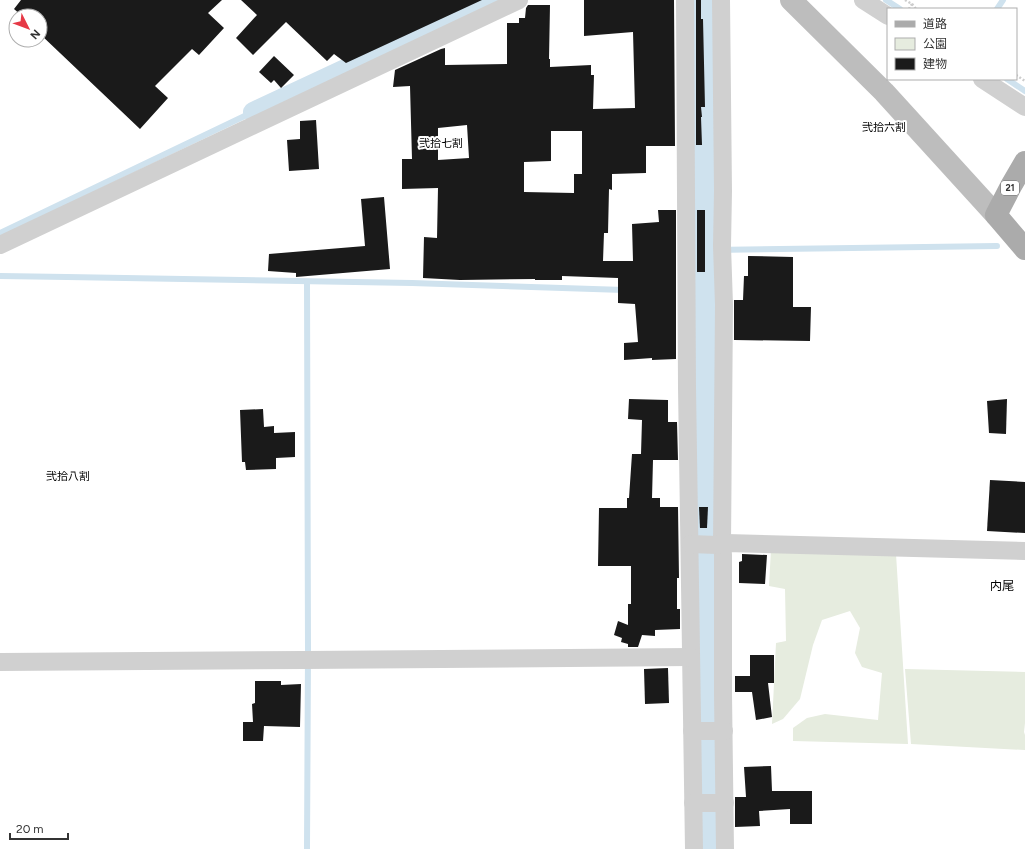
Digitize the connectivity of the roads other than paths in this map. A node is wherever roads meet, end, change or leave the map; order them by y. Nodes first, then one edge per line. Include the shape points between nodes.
1 (519, 0) edge
2 (685, 0) edge
3 (721, 0) edge
4 (791, 0) edge
5 (863, 0) edge
6 (887, 15) edge
7 (984, 80) edge
8 (1025, 107) edge
9 (1025, 162) edge
10 (996, 215) junction
11 (0, 245) edge
12 (1025, 249) edge
13 (713, 541) junction
14 (1025, 551) edge
15 (691, 657) junction
16 (0, 662) edge
17 (710, 731) junction
18 (710, 803) junction
19 (694, 849) edge
20 (725, 849) edge

1 - 11 street
2 - 13 street
3 - 13 street via 724,305
4 - 10 street via 884,92
5 - 6 street
7 - 8 street
9 - 10 main road, 21
10 - 12 main road
13 - 14 street
13 - 15 street
13 - 17 street via 724,555 723,694
15 - 16 street
15 - 17 street
17 - 18 street
17 - 18 street
18 - 19 street
18 - 20 street

